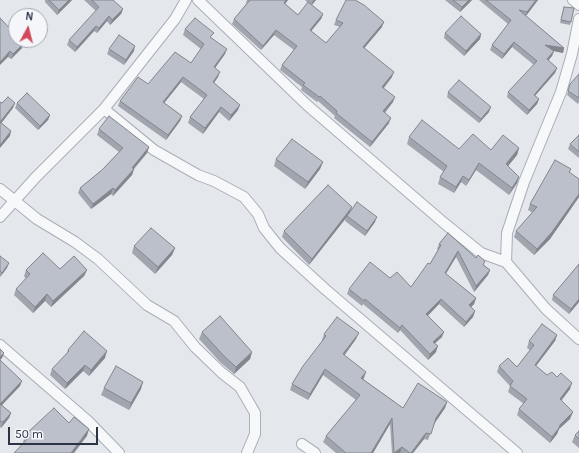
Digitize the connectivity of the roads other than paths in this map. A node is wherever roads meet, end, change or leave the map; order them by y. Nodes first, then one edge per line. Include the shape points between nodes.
1 (186, 0) edge
2 (198, 0) edge
3 (573, 0) edge
4 (579, 5) edge
5 (579, 19) edge
6 (104, 109) junction
7 (0, 189) edge
8 (12, 201) junction
9 (0, 217) edge
10 (506, 262) junction
11 (579, 339) edge
12 (0, 345) edge
13 (302, 444) dead end
14 (119, 453) edge
15 (247, 453) edge
16 (315, 453) edge
17 (517, 453) edge

1 - 6 street via 175,20
2 - 10 street via 307,105 444,223 481,253
3 - 4 street
5 - 10 street via 561,92 524,182 507,233
6 - 8 street
6 - 17 street via 154,150 244,197 258,214 264,228 286,253
7 - 8 street
8 - 9 street
8 - 15 street via 98,259 147,305 174,321 195,347 240,387 255,413 255,434
10 - 11 street via 546,308
12 - 14 street via 88,421
13 - 16 street

